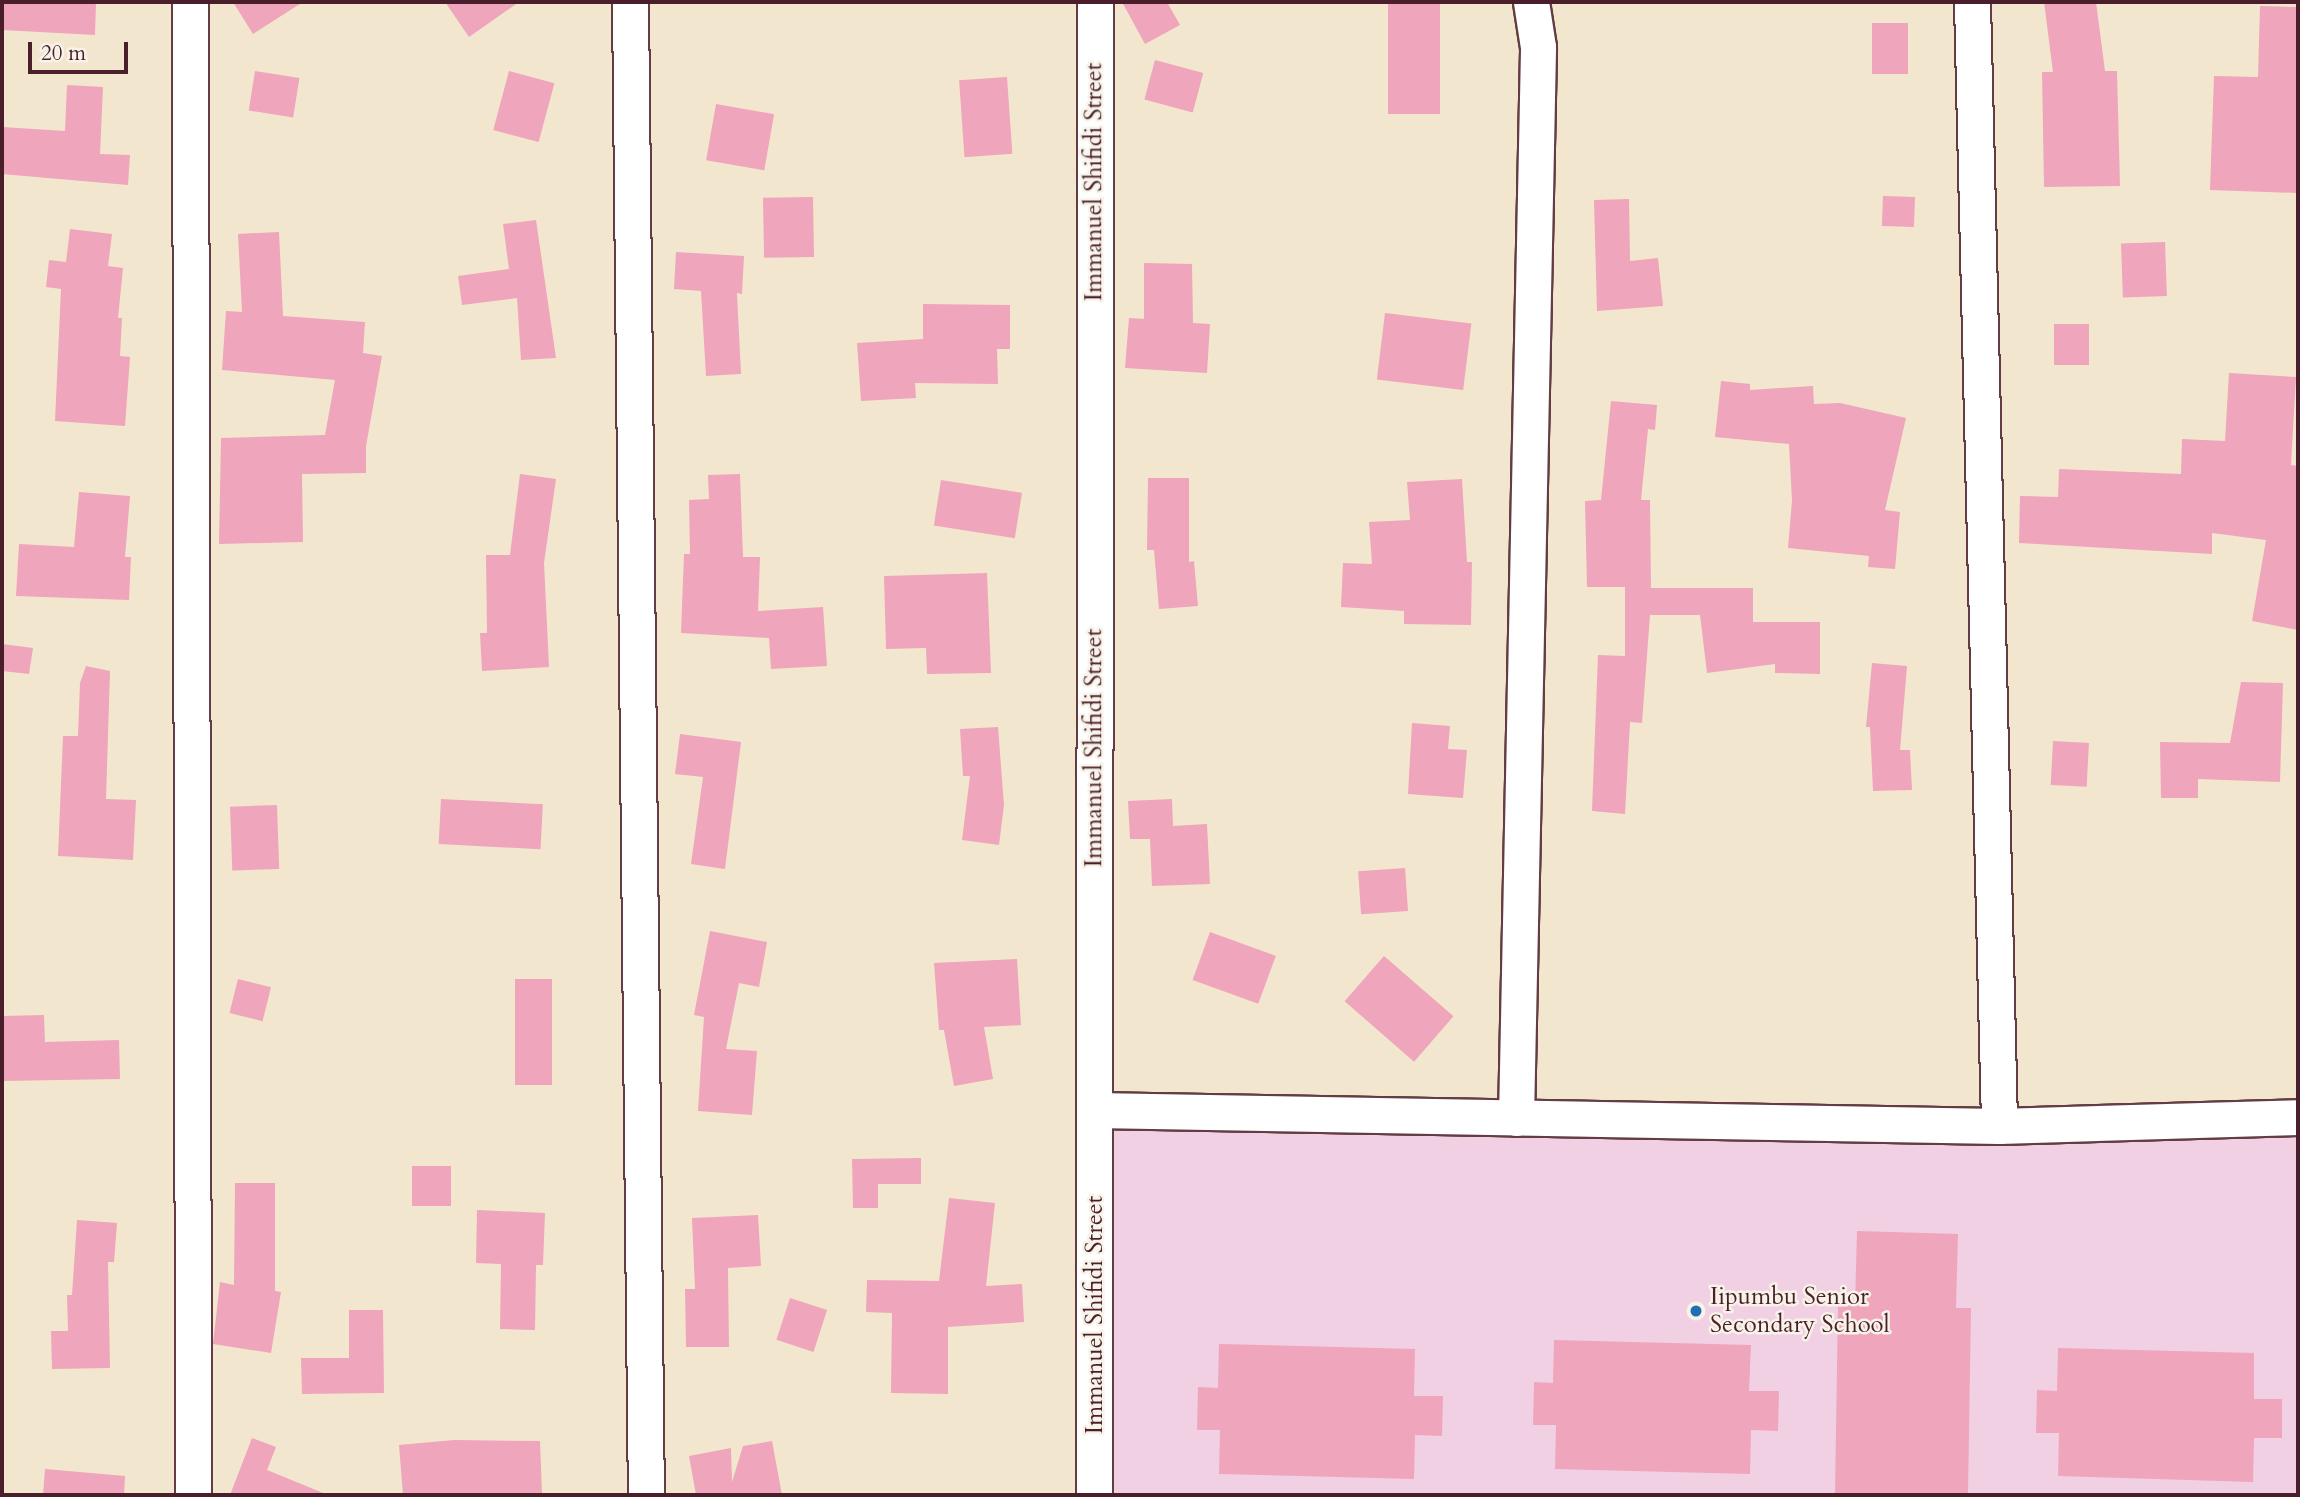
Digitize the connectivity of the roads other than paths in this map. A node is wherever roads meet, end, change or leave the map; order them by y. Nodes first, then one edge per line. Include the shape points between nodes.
1 (190, 2) edge
2 (631, 2) edge
3 (1095, 2) edge
4 (1531, 2) edge
5 (1972, 2) edge
6 (1095, 1110) junction
7 (2298, 1117) edge
8 (1516, 1118) junction
9 (1999, 1126) junction
10 (193, 1495) edge
11 (646, 1495) edge
12 (1094, 1495) edge

1 - 10 street
2 - 11 street
3 - 6 street, Immanuel Shifidi Street
4 - 8 street via 1537,61
5 - 9 street
6 - 8 street
6 - 12 street, Immanuel Shifidi Street
7 - 9 street
8 - 9 street

